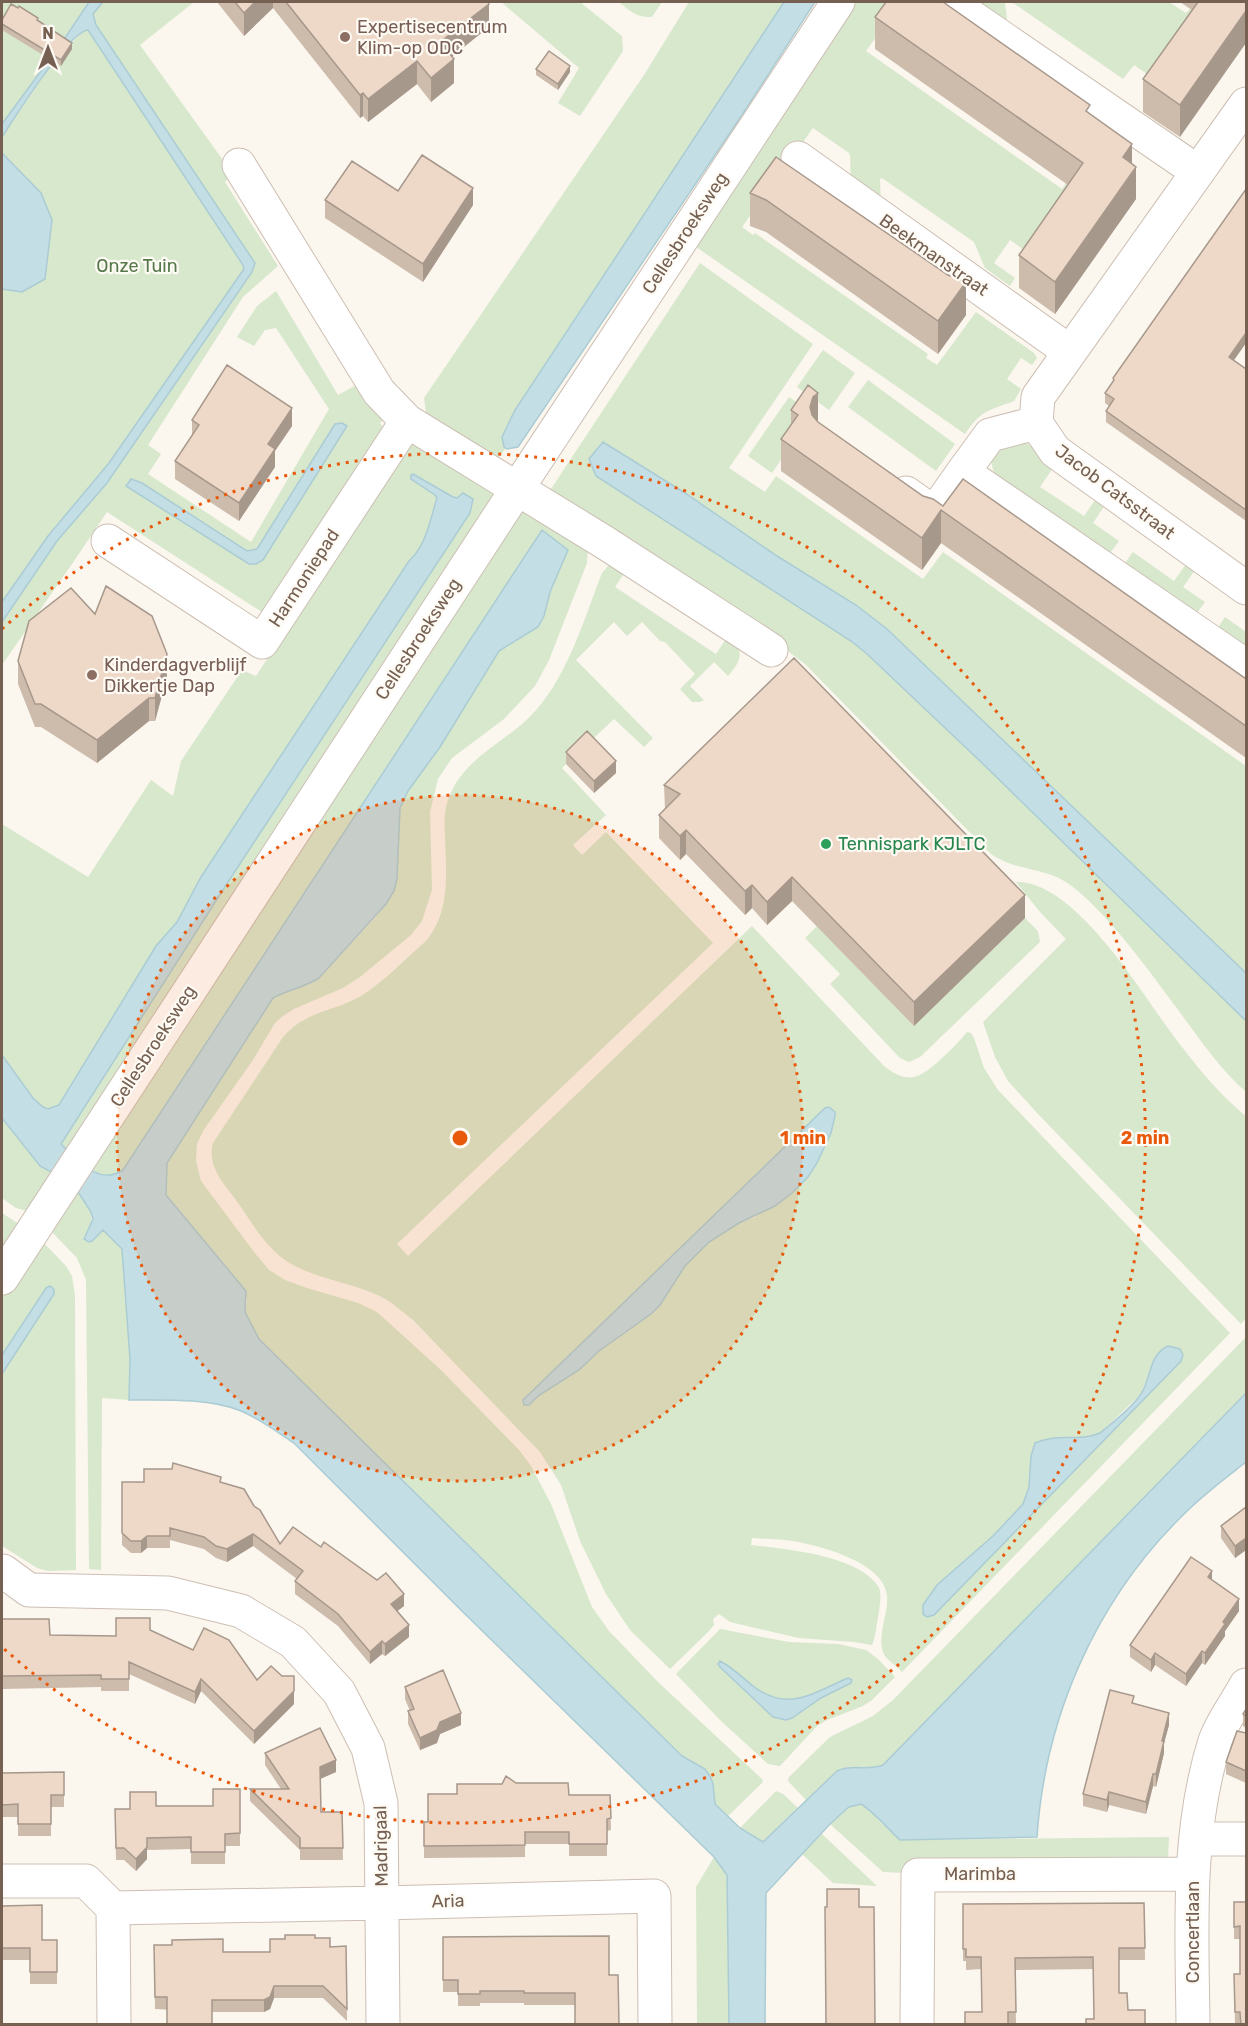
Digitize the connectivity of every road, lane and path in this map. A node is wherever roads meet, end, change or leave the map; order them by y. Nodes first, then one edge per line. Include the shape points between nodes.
1 (838, 2) edge
2 (950, 2) edge
3 (1246, 104) edge
4 (798, 158) dead end
5 (239, 165) dead end
6 (1198, 172) junction
7 (1070, 352) junction
8 (407, 421) junction
9 (1036, 423) junction
10 (963, 472) junction
11 (886, 480) edge
12 (517, 489) junction
13 (108, 541) dead end
14 (1246, 588) edge
15 (771, 650) dead end
16 (1246, 666) edge
17 (2, 1278) edge
18 (3, 1571) dead end
19 (1246, 1685) edge
20 (1196, 1839) junction
21 (1246, 1839) edge
22 (1192, 1874) junction
23 (2, 1881) edge
24 (382, 1903) junction
25 (113, 1908) junction
26 (114, 2025) edge
27 (383, 2025) edge
28 (655, 2025) edge
29 (917, 2025) edge
30 (1193, 2025) edge

1 - 12 street, Cellesbroeksweg
2 - 6 street
3 - 6 street
4 - 7 street, Beekmanstraat
5 - 8 street via 379,392
6 - 7 street
7 - 9 street via 1038,398
8 - 12 street
8 - 13 street, Harmoniepad via 262,642
9 - 10 street via 990,435
9 - 14 street, Jacob Catsstraat via 1055,451
10 - 11 street via 934,513
10 - 16 street
12 - 15 street
12 - 17 street, Cellesbroeksweg
18 - 24 street, Madrigaal via 29,1590 178,1595 241,1611 293,1642 339,1692 368,1748 381,1803
19 - 20 street, Concertlaan via 1216,1739
20 - 21 street
20 - 22 street, Concertlaan
22 - 29 street, Marimba via 918,1875
22 - 30 street, Concertlaan
23 - 25 street via 86,1881
24 - 25 street, Aria
24 - 27 street, Madrigaal
24 - 28 street, Aria via 654,1896
25 - 26 street

